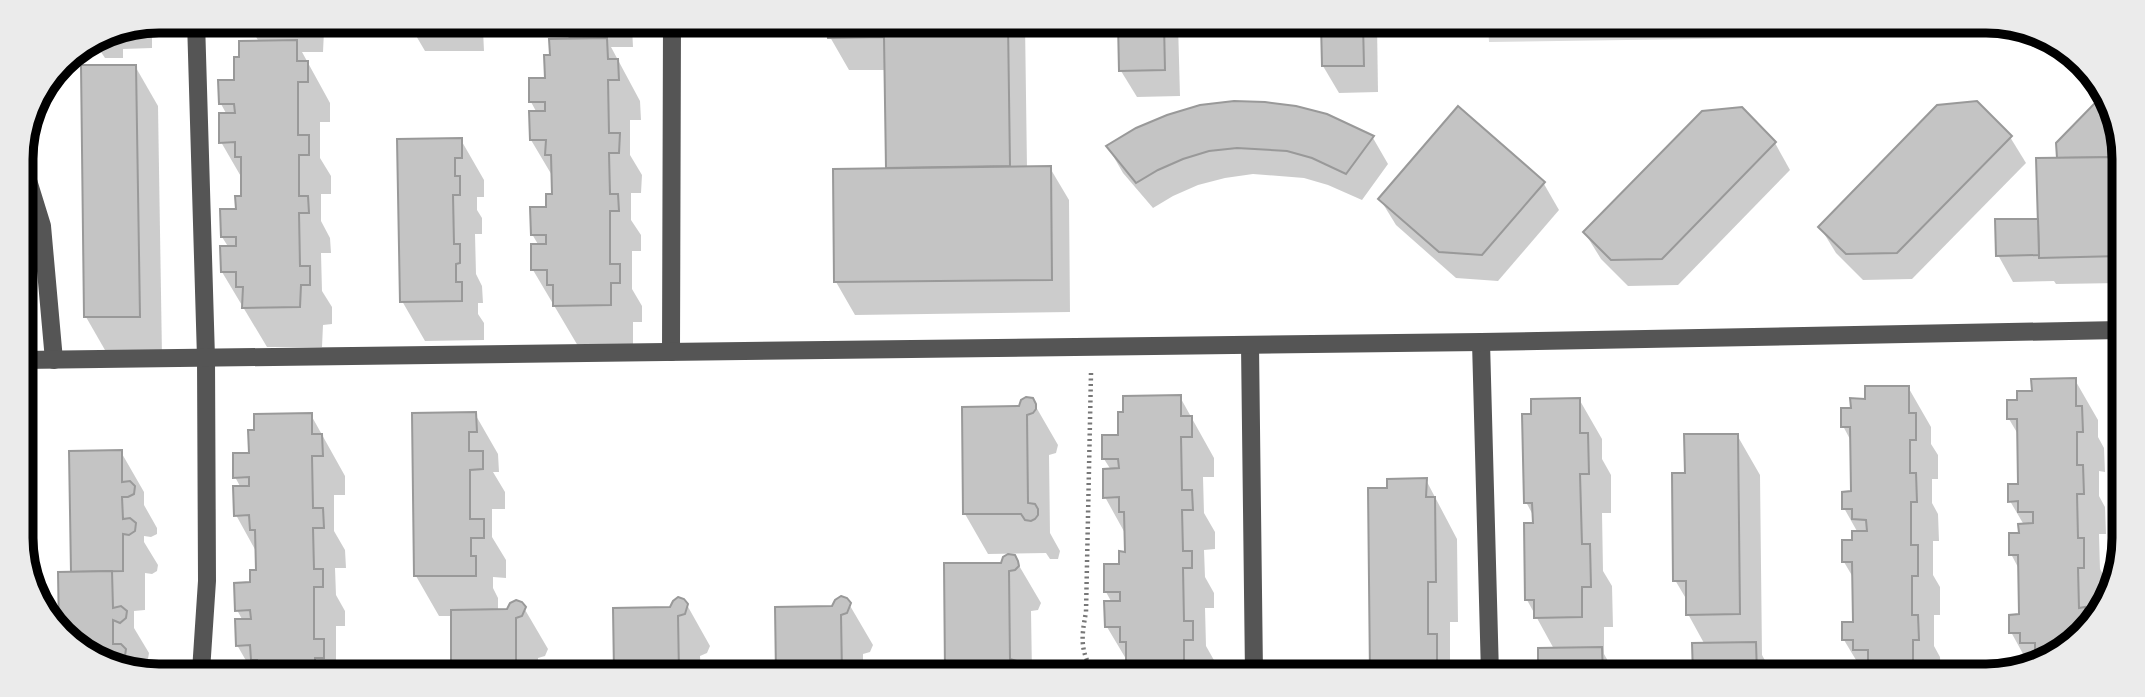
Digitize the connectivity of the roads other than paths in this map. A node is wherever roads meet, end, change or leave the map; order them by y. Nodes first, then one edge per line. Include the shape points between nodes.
1 (196, 34) edge
2 (672, 34) edge
3 (34, 198) edge
4 (2112, 330) edge
5 (1481, 342) junction
6 (1250, 345) junction
7 (671, 352) junction
8 (206, 358) junction
9 (33, 360) edge
10 (54, 360) junction
11 (1254, 663) edge
12 (1490, 663) edge
13 (201, 664) edge

1 - 8 lane
2 - 7 lane
3 - 10 lane via 43,226
4 - 5 lane
5 - 6 lane
5 - 12 lane
6 - 7 lane
6 - 11 lane
7 - 8 lane
8 - 10 lane
8 - 13 lane via 207,581
9 - 10 lane

